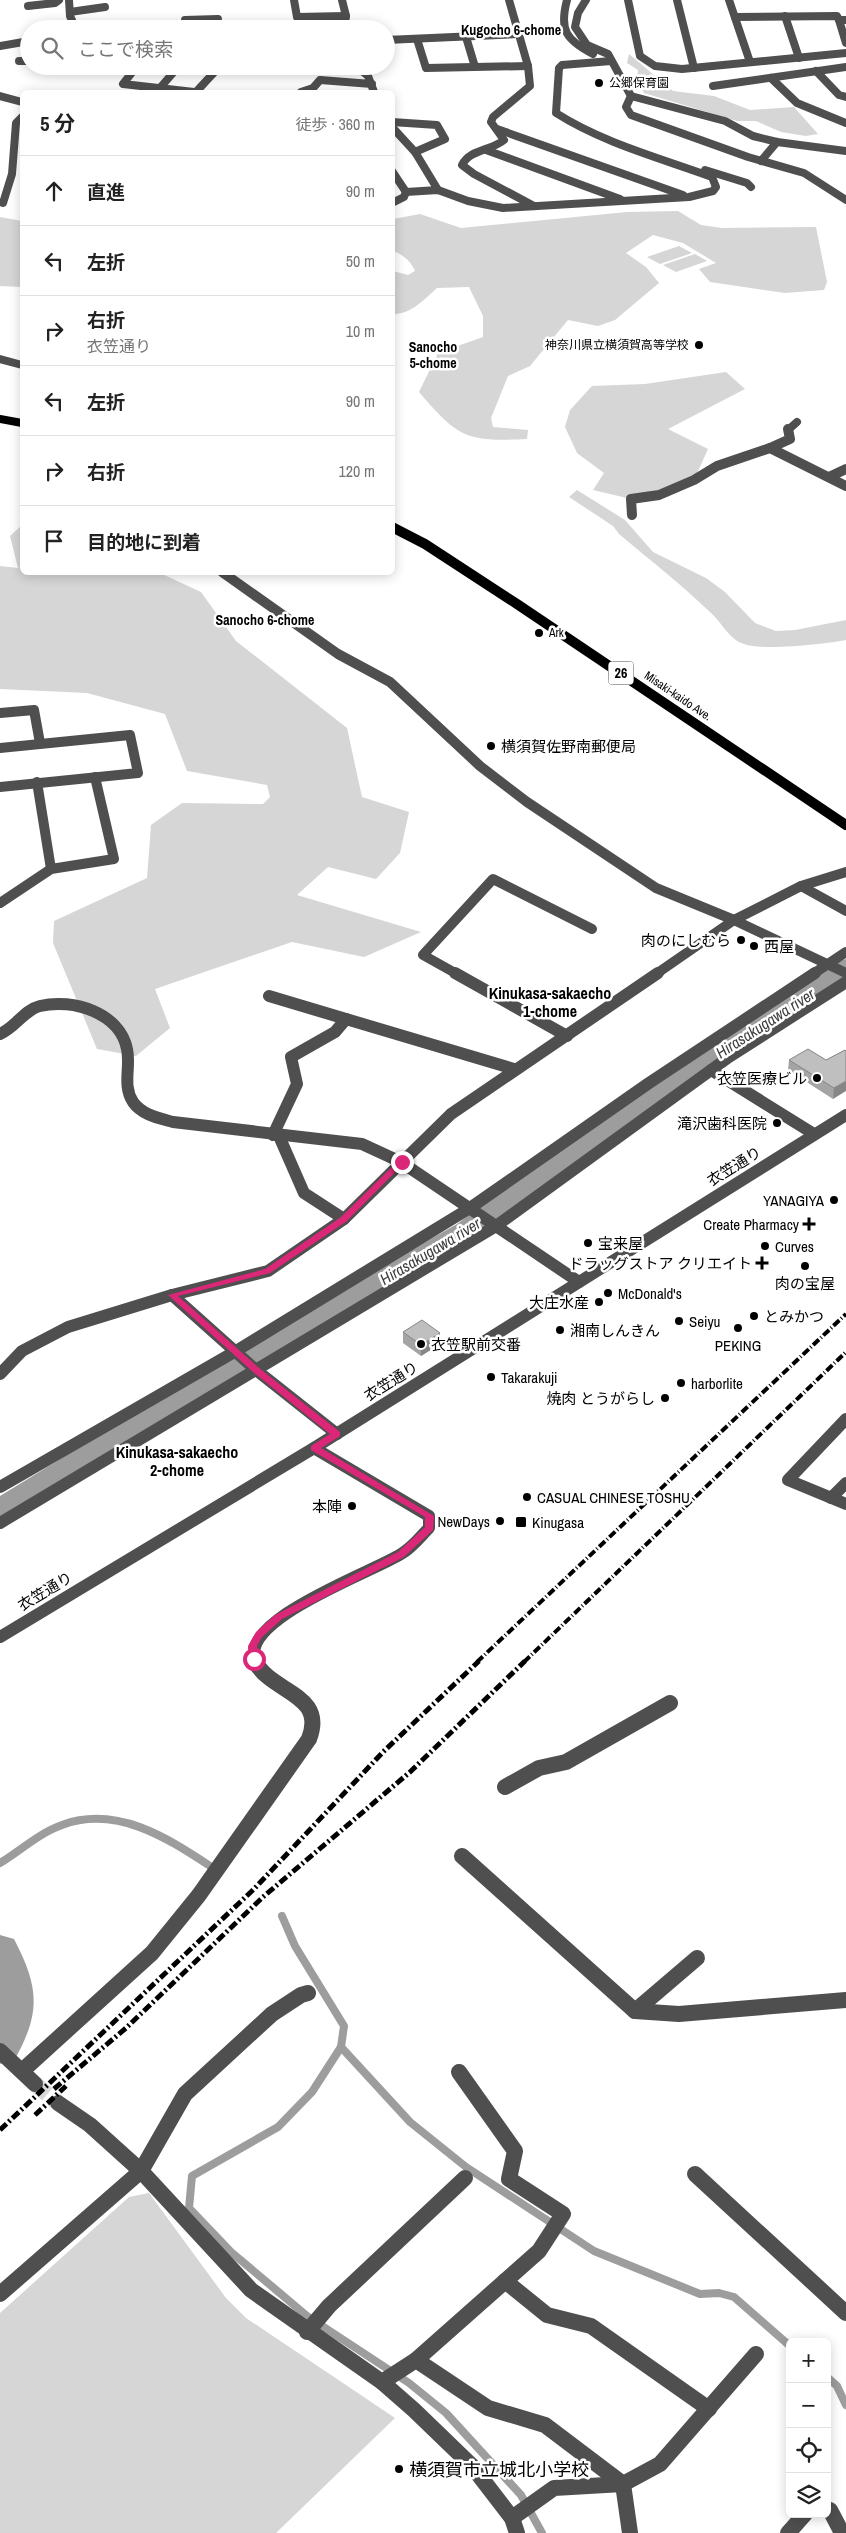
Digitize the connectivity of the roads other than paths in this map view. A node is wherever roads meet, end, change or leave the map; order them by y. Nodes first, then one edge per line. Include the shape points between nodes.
1 (59, 0) edge
2 (69, 0) edge
3 (294, 0) edge
4 (342, 0) edge
5 (509, 0) edge
6 (567, 0) edge
7 (586, 0) edge
8 (628, 0) edge
9 (677, 0) edge
10 (730, 0) edge
11 (28, 6) dead end
12 (105, 7) dead end
13 (70, 12) junction
14 (346, 16) junction
15 (785, 16) junction
16 (735, 17) junction
17 (218, 19) dead end
18 (73, 20) edge
19 (185, 20) dead end
20 (345, 20) edge
21 (842, 20) edge
22 (520, 34) junction
23 (466, 37) junction
24 (417, 39) junction
25 (395, 40) edge
26 (846, 40) edge
27 (20, 43) edge
28 (0, 46) edge
29 (846, 53) edge
30 (799, 58) junction
31 (611, 61) junction
32 (750, 62) junction
33 (528, 66) junction
34 (846, 66) edge
35 (475, 67) junction
36 (694, 68) junction
37 (816, 71) junction
38 (130, 75) edge
39 (171, 75) edge
40 (211, 75) edge
41 (367, 75) edge
42 (771, 78) junction
43 (372, 84) junction
44 (713, 86) dead end
45 (159, 89) junction
46 (171, 90) edge
47 (197, 90) edge
48 (306, 90) edge
49 (368, 90) edge
50 (374, 90) edge
51 (0, 96) edge
52 (631, 96) junction
53 (846, 97) edge
54 (20, 101) edge
55 (20, 119) edge
56 (395, 122) edge
57 (846, 123) edge
58 (497, 129) junction
59 (395, 130) edge
60 (777, 142) junction
61 (486, 150) junction
62 (846, 151) edge
63 (415, 152) junction
64 (761, 161) junction
65 (676, 164) junction
66 (397, 184) edge
67 (751, 186) dead end
68 (438, 190) junction
69 (406, 192) junction
70 (689, 197) junction
71 (846, 200) edge
72 (627, 201) junction
73 (395, 202) edge
74 (3, 203) dead end
75 (534, 206) junction
76 (0, 359) edge
77 (20, 364) edge
78 (20, 418) edge
79 (3, 420) edge
80 (798, 422) dead end
81 (20, 423) edge
82 (770, 448) junction
83 (846, 469) edge
84 (829, 477) junction
85 (846, 486) edge
86 (632, 515) dead end
87 (395, 529) edge
88 (226, 575) edge
89 (0, 714) edge
90 (40, 743) junction
91 (0, 748) edge
92 (95, 778) junction
93 (38, 782) junction
94 (0, 787) edge
95 (846, 825) edge
96 (51, 868) junction
97 (846, 872) edge
98 (801, 886) junction
99 (0, 903) edge
100 (846, 912) edge
101 (734, 920) junction
102 (592, 929) dead end
103 (846, 952) edge
104 (830, 964) junction
105 (846, 973) edge
106 (846, 982) edge
107 (270, 996) dead end
108 (346, 1019) junction
109 (0, 1034) edge
110 (566, 1036) junction
111 (514, 1069) junction
112 (712, 1070) junction
113 (846, 1115) edge
114 (814, 1134) junction
115 (276, 1136) junction
116 (402, 1162) junction
117 (470, 1208) junction
118 (344, 1219) junction
119 (496, 1225) junction
120 (579, 1282) junction
121 (172, 1295) junction
122 (236, 1351) junction
123 (255, 1369) junction
124 (0, 1374) edge
125 (846, 1419) edge
126 (336, 1434) junction
127 (314, 1448) junction
128 (846, 1482) edge
129 (1, 1484) edge
130 (831, 1498) junction
131 (846, 1504) edge
132 (0, 1523) edge
133 (0, 1637) edge
134 (670, 1703) dead end
135 (505, 1787) dead end
136 (462, 1856) dead end
137 (697, 1958) dead end
138 (308, 1993) dead end
139 (846, 2000) edge
140 (635, 2011) junction
141 (5, 2055) edge
142 (22, 2071) junction
143 (458, 2072) dead end
144 (35, 2084) tunnel mouth
145 (58, 2103) tunnel mouth
146 (141, 2171) junction
147 (696, 2174) dead end
148 (466, 2178) dead end
149 (505, 2281) junction
150 (0, 2294) edge
151 (846, 2313) edge
152 (307, 2332) junction
153 (756, 2354) dead end
154 (416, 2360) junction
155 (382, 2382) junction
156 (709, 2409) junction
157 (623, 2484) junction
158 (831, 2512) edge
159 (801, 2518) edge
160 (515, 2525) edge
161 (630, 2533) edge
162 (788, 2533) edge
163 (842, 2533) edge

1 - 11 street
2 - 13 street
3 - 14 street via 298,17
4 - 14 street
5 - 22 street
6 - 31 street via 562,24 565,34 576,46
7 - 31 street via 578,13 576,28 587,45 608,54
8 - 36 street via 642,60 662,68
9 - 36 street
10 - 16 street
12 - 13 street
13 - 18 street
14 - 20 street
15 - 16 street
15 - 21 street via 837,16
15 - 30 street
16 - 32 street
17 - 19 street
21 - 26 street
22 - 23 street
22 - 33 street
23 - 24 street
23 - 35 street
24 - 25 street
24 - 35 street via 426,68
27 - 28 street
29 - 30 street
30 - 32 street
31 - 52 street
31 - 65 street via 562,65 556,113 626,146
32 - 36 street
33 - 35 street
33 - 58 street via 530,86 493,117 491,122
34 - 37 street
37 - 42 street
37 - 53 street
38 - 45 street via 123,84
39 - 45 street
40 - 47 street
41 - 43 street
42 - 44 street
42 - 57 street via 797,104
43 - 48 street via 320,80
43 - 49 street
43 - 50 street
45 - 46 street
51 - 54 street
52 - 60 street via 724,122 753,136
52 - 64 street via 626,107 631,115
55 - 74 street via 16,123 12,174
56 - 63 street via 437,125 445,139
58 - 61 street via 504,140 500,146
58 - 70 street
59 - 63 street
60 - 62 street
60 - 64 street
61 - 72 street
61 - 75 street via 470,155 462,165
63 - 68 street
64 - 71 street via 804,173
65 - 67 street via 692,166
65 - 70 street via 712,177 716,187 713,191
66 - 69 street
68 - 69 street
68 - 75 street via 490,207
69 - 73 street
70 - 72 street
72 - 75 street
76 - 77 street
78 - 79 street
79 - 81 main road
80 - 82 street via 788,429 790,439
82 - 84 street
82 - 86 street via 717,466 659,495 631,499
83 - 84 street
84 - 85 street
87 - 95 main road, Misaki-kaido Ave. / 26 via 425,544 517,604
88 - 101 street via 338,654 390,682 480,766 527,802 656,888
89 - 90 street via 34,710
90 - 91 street
90 - 92 street via 130,735 138,773
92 - 93 street
92 - 96 street via 114,859
93 - 94 street
93 - 96 street
96 - 99 street
97 - 98 street
98 - 100 street
98 - 101 street
101 - 104 street
101 - 110 street
102 - 110 street via 493,880 423,955
103 - 104 street
104 - 105 street
104 - 117 street via 649,1083
106 - 112 street
107 - 108 street
108 - 111 street
108 - 115 street via 335,1032 291,1057 297,1084
109 - 115 street via 26,1011 41,1006 60,1004 94,1011 110,1019 122,1036 127,1050 126,1086 140,1110 173,1122
110 - 111 street
111 - 116 street via 451,1114
112 - 114 street
112 - 119 street
113 - 114 street, 衣笠通り
114 - 120 street, 衣笠通り
115 - 116 street via 362,1144
115 - 118 street via 304,1193
116 - 117 street
116 - 118 street
117 - 119 street
117 - 122 street
118 - 121 street via 268,1271
119 - 120 street
119 - 123 street
120 - 126 street, 衣笠通り
121 - 122 street
121 - 124 street via 68,1327 22,1351
122 - 123 street
122 - 129 street
123 - 126 street
123 - 132 street
125 - 130 street via 788,1480
126 - 127 street, 衣笠通り
127 - 133 street, 衣笠通り
127 - 142 street via 429,1516 429,1528 401,1555 279,1617 259,1634 253,1646 254,1659 259,1669 302,1701 313,1715 314,1726 309,1739 199,1895 152,1953
128 - 130 street
130 - 131 street
134 - 135 street via 566,1762 539,1768
136 - 140 street
137 - 140 street
138 - 146 street via 272,2014 185,2094
139 - 140 street via 680,2014
141 - 142 street
142 - 144 street
143 - 149 street via 515,2151 509,2179 562,2214 539,2251
145 - 146 street via 90,2125
146 - 150 street
146 - 152 street via 251,2290
147 - 151 street
148 - 152 street via 329,2306
149 - 154 street
149 - 156 street via 547,2314 591,2326
152 - 155 street
153 - 156 street
154 - 155 street
154 - 157 street via 488,2408 545,2425
155 - 160 street via 472,2466
156 - 157 street via 660,2464
157 - 160 street via 554,2488
157 - 161 street
158 - 163 street
159 - 162 street

